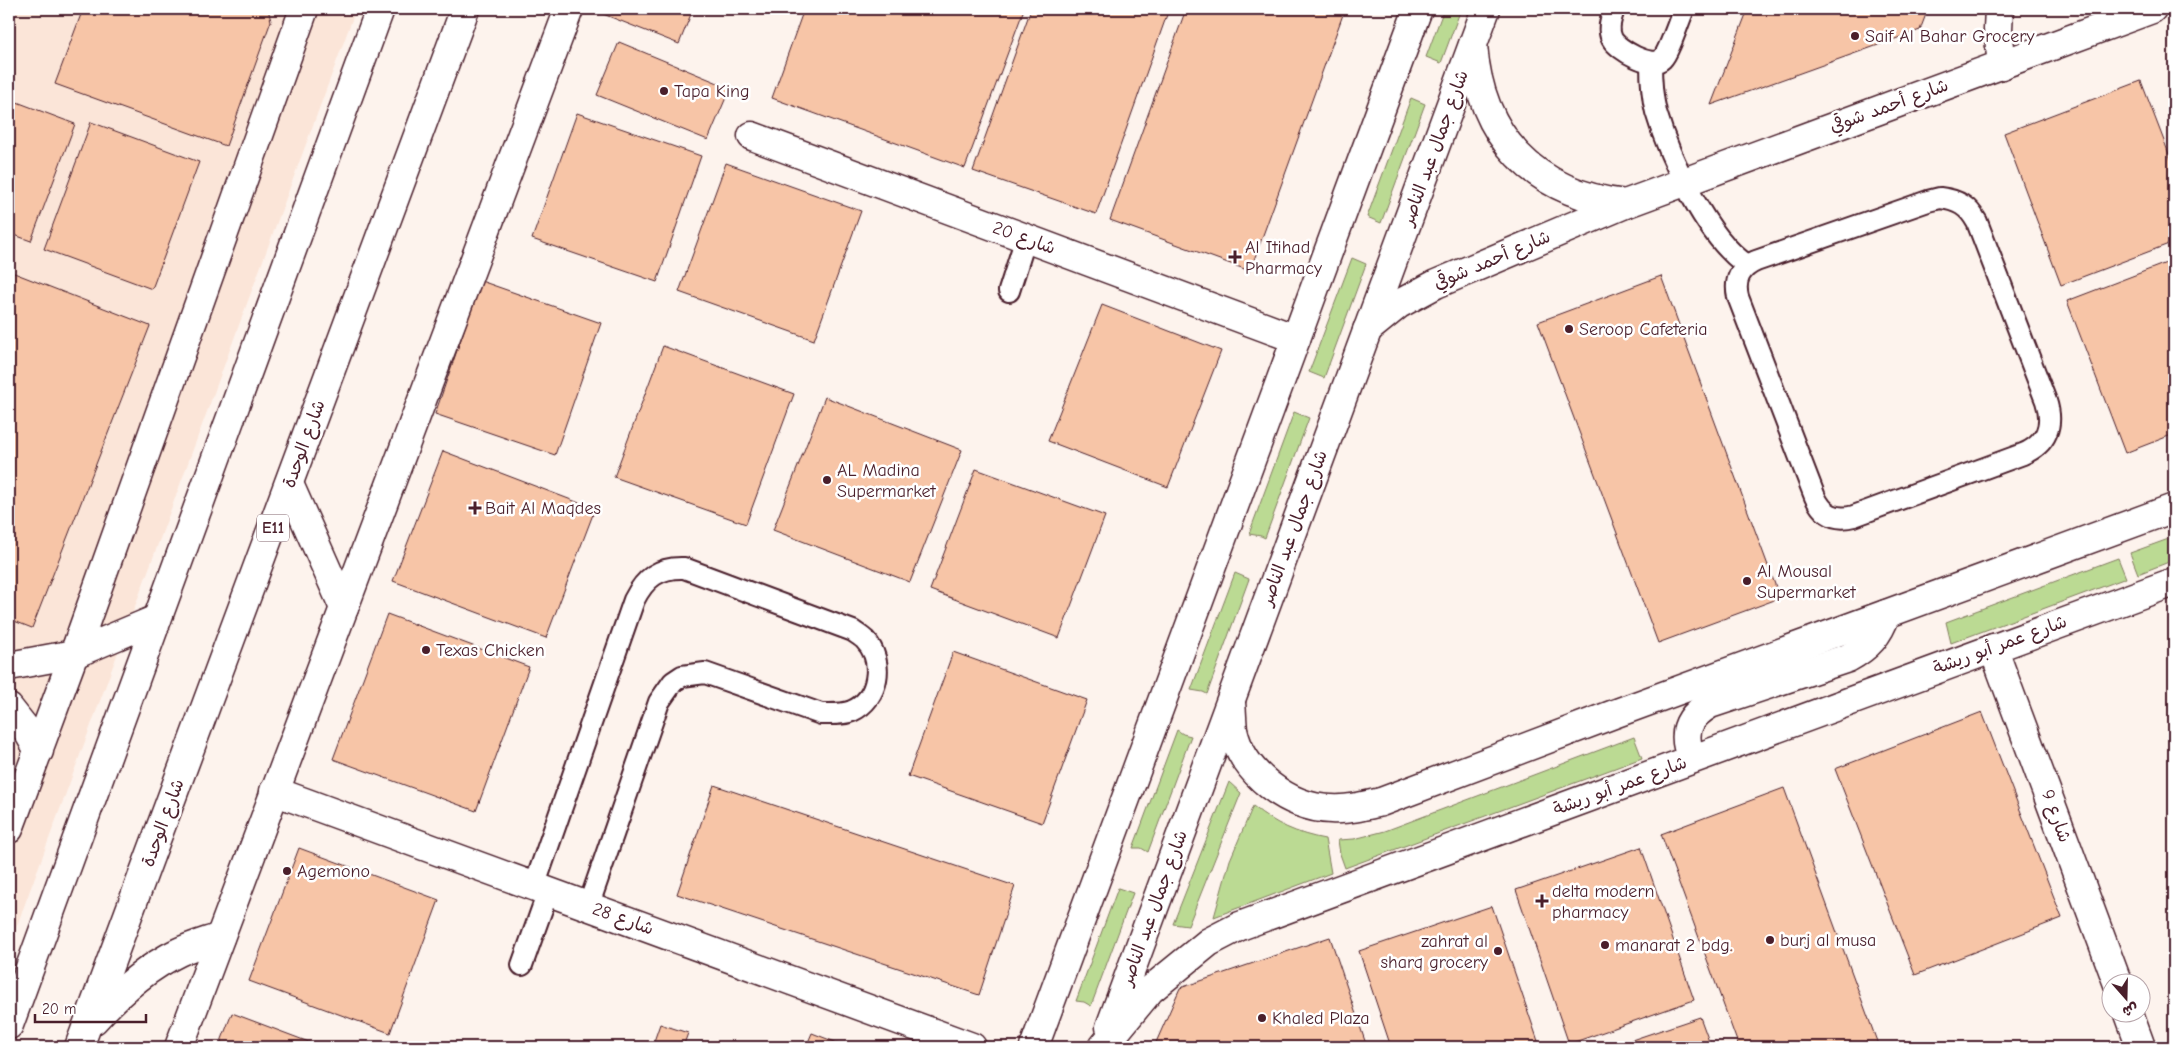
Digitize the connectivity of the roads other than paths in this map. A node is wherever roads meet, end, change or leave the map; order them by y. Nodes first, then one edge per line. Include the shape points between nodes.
1 (304, 9) edge
2 (465, 9) edge
3 (569, 9) edge
4 (1418, 9) edge
5 (1486, 9) edge
6 (1614, 9) edge
7 (1684, 9) edge
8 (1999, 9) edge
9 (2152, 9) edge
10 (372, 17) edge
11 (1474, 45) junction
12 (1651, 63) junction
13 (2002, 65) junction
14 (752, 136) dead end
15 (1684, 182) junction
16 (1625, 204) junction
17 (1026, 238) junction
18 (1747, 264) junction
19 (1009, 291) dead end
20 (1367, 330) junction
21 (1296, 339) junction
22 (289, 484) junction
23 (2174, 508) edge
24 (2174, 582) edge
25 (344, 608) junction
26 (1886, 614) junction
27 (158, 619) junction
28 (1993, 648) junction
29 (74, 654) junction
30 (9, 666) edge
31 (1230, 700) junction
32 (9, 708) edge
33 (39, 751) junction
34 (1692, 759) junction
35 (274, 792) junction
36 (9, 829) edge
37 (541, 889) junction
38 (588, 907) junction
39 (220, 937) junction
40 (522, 965) dead end
41 (2114, 974) edge
42 (2133, 1024) edge
43 (9, 1025) edge
44 (83, 1038) edge
45 (179, 1047) edge
46 (972, 1047) edge
47 (1034, 1047) edge
48 (1102, 1047) edge
49 (2142, 1047) edge

1 - 29 main road
2 - 22 main road, شارع الوحدة / E11
3 - 25 main road
4 - 21 main road
5 - 11 main road, شارع جمال عبد الناصر
6 - 12 lane via 1609,28 1612,39 1620,48
7 - 12 lane via 1665,55
8 - 13 main road
9 - 13 main road, شارع أحمد شوقي
10 - 27 main road
11 - 16 main road, شارع أحمد شوقي via 1475,69 1490,116 1522,159 1569,191
11 - 20 main road, شارع جمال عبد الناصر
12 - 15 lane via 1656,112
13 - 15 main road, شارع أحمد شوقي
14 - 17 main road, شارع 20
15 - 16 main road, شارع أحمد شوقي
15 - 18 lane via 1725,246
16 - 20 main road, شارع أحمد شوقي via 1436,284 1400,304
17 - 19 lane
17 - 21 main road, شارع 20
18 - 18 lane via 1737,279 1738,298 1815,497 1826,513 1835,518 1854,516 2033,450 2047,433 2050,423 2046,401 1977,222 1962,204 1940,198 1928,201
20 - 31 main road, شارع جمال عبد الناصر
21 - 47 main road
22 - 25 main road
22 - 44 main road, شارع الوحدة / E11
23 - 26 main road
24 - 28 main road, شارع عمر أبو ريشة
25 - 35 main road
26 - 31 main road via 1381,802 1356,808 1330,809 1305,805 1281,794 1261,778 1243,755 1234,731
26 - 34 main road via 1882,628 1873,640 1848,658 1698,710 1686,733
27 - 29 main road
27 - 43 main road
28 - 34 main road, شارع عمر أبو ريشة
28 - 41 main road, شارع 9
29 - 30 main road
29 - 33 main road
31 - 48 main road, شارع جمال عبد الناصر
32 - 33 main road
33 - 36 main road
34 - 48 main road, شارع عمر أبو ريشة via 1232,930 1209,942 1150,990
35 - 37 main road, شارع 28
35 - 39 main road
37 - 38 main road, شارع 28
37 - 38 lane via 634,600 648,578 671,567 684,568 853,631 866,640 878,670 875,686 860,706 837,715 821,714 705,673 682,676 672,682 660,702
37 - 40 lane
38 - 46 main road, شارع 28
39 - 44 main road via 179,952 144,973 113,999
39 - 45 main road
42 - 49 main road

